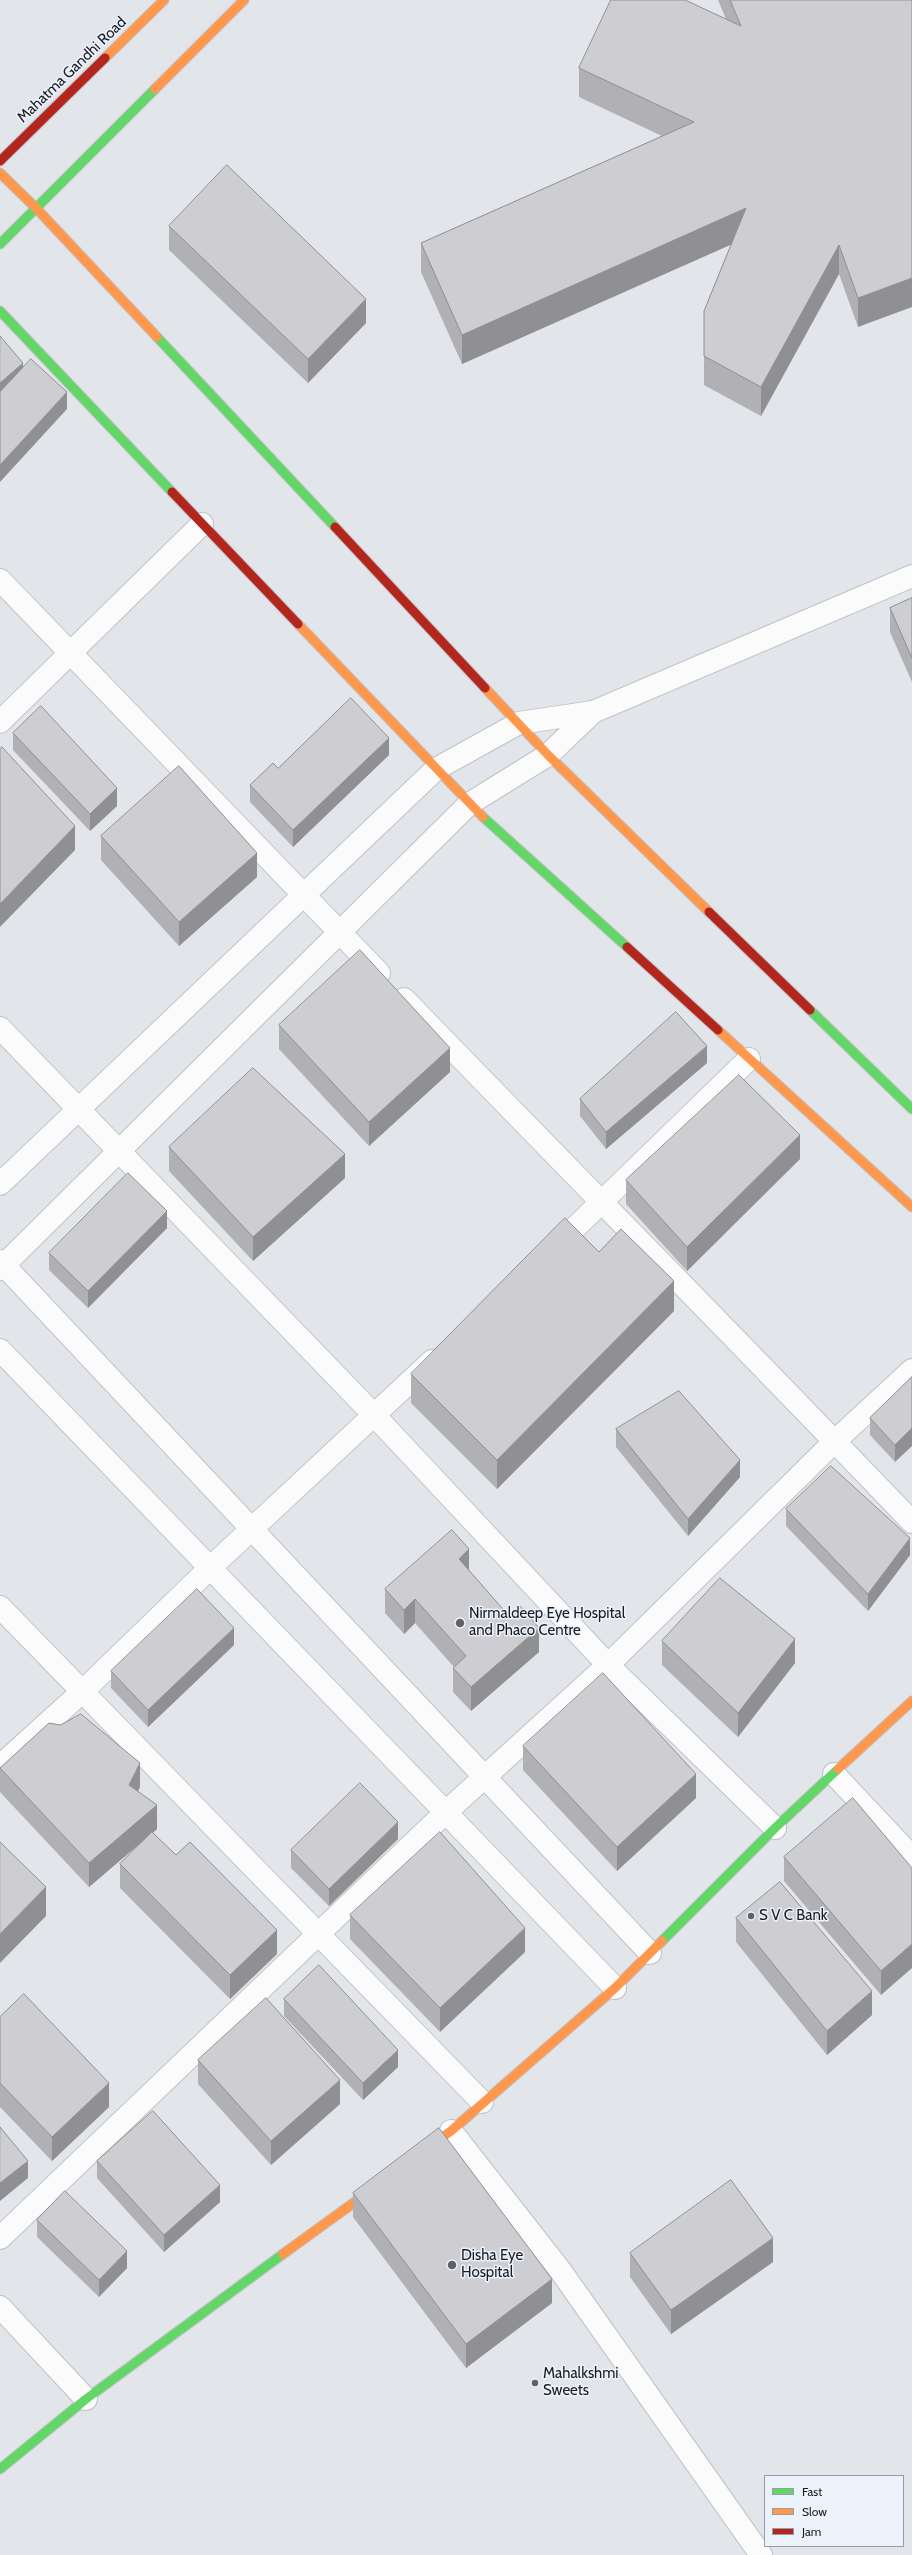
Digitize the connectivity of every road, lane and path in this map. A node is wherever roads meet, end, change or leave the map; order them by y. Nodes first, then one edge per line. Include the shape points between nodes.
1 (164, 0) edge
2 (244, 0) edge
3 (0, 161) edge
4 (0, 173) edge
5 (36, 208) junction
6 (0, 244) edge
7 (0, 311) edge
8 (202, 524) junction
9 (912, 576) edge
10 (0, 580) edge
11 (71, 654) junction
12 (593, 712) junction
13 (0, 722) edge
14 (519, 723) junction
15 (548, 755) junction
16 (436, 769) junction
17 (469, 804) junction
18 (303, 895) junction
19 (339, 933) junction
20 (0, 1028) edge
21 (749, 1059) junction
22 (912, 1108) edge
23 (78, 1109) junction
24 (119, 1151) junction
25 (0, 1184) edge
26 (602, 1204) junction
27 (912, 1207) edge
28 (540, 1261) edge
29 (1, 1265) edge
30 (448, 1346) edge
31 (0, 1350) edge
32 (912, 1370) edge
33 (374, 1415) junction
34 (835, 1441) junction
35 (912, 1522) edge
36 (250, 1529) junction
37 (211, 1566) junction
38 (0, 1607) edge
39 (608, 1665) junction
40 (83, 1691) junction
41 (912, 1701) edge
42 (0, 1766) edge
43 (834, 1774) junction
44 (484, 1777) junction
45 (446, 1812) junction
46 (775, 1828) junction
47 (912, 1858) edge
48 (318, 1934) junction
49 (650, 1953) junction
50 (615, 1988) junction
51 (482, 2102) junction
52 (451, 2131) junction
53 (413, 2159) edge
54 (387, 2178) edge
55 (0, 2238) edge
56 (0, 2307) edge
57 (86, 2399) junction
58 (0, 2469) edge
59 (761, 2555) edge

1 - 3 main road, Mahatma Gandhi Road
2 - 5 main road
4 - 5 main road
5 - 6 main road
5 - 14 main road
7 - 8 main road
8 - 11 street
8 - 16 main road
9 - 12 street
10 - 11 street
11 - 13 street
11 - 18 street
12 - 14 street
12 - 15 street
14 - 15 main road
14 - 16 street
15 - 17 street
15 - 22 main road
16 - 17 main road
16 - 18 street
17 - 19 street
17 - 21 main road
18 - 19 street
18 - 23 street
19 - 24 street
19 - 26 street
20 - 23 street
21 - 26 street
21 - 27 main road
23 - 24 street
23 - 25 street
24 - 29 street
24 - 33 street
26 - 28 street
26 - 34 street via 702,1302
29 - 36 street
30 - 33 street
31 - 37 street
32 - 34 street
33 - 36 street
33 - 39 street
34 - 35 street
34 - 39 street
36 - 37 street
36 - 44 street
37 - 40 street
37 - 45 street
38 - 40 street
39 - 44 street
39 - 46 street
40 - 42 street
40 - 48 street
41 - 43 main road
43 - 46 main road
43 - 47 street
44 - 45 street
44 - 49 street
45 - 48 street
45 - 50 street
46 - 49 main road
48 - 51 street
48 - 55 street
49 - 50 main road
50 - 51 main road
51 - 52 main road
52 - 53 main road
52 - 59 street via 560,2270
54 - 57 main road
56 - 57 street
57 - 58 main road

